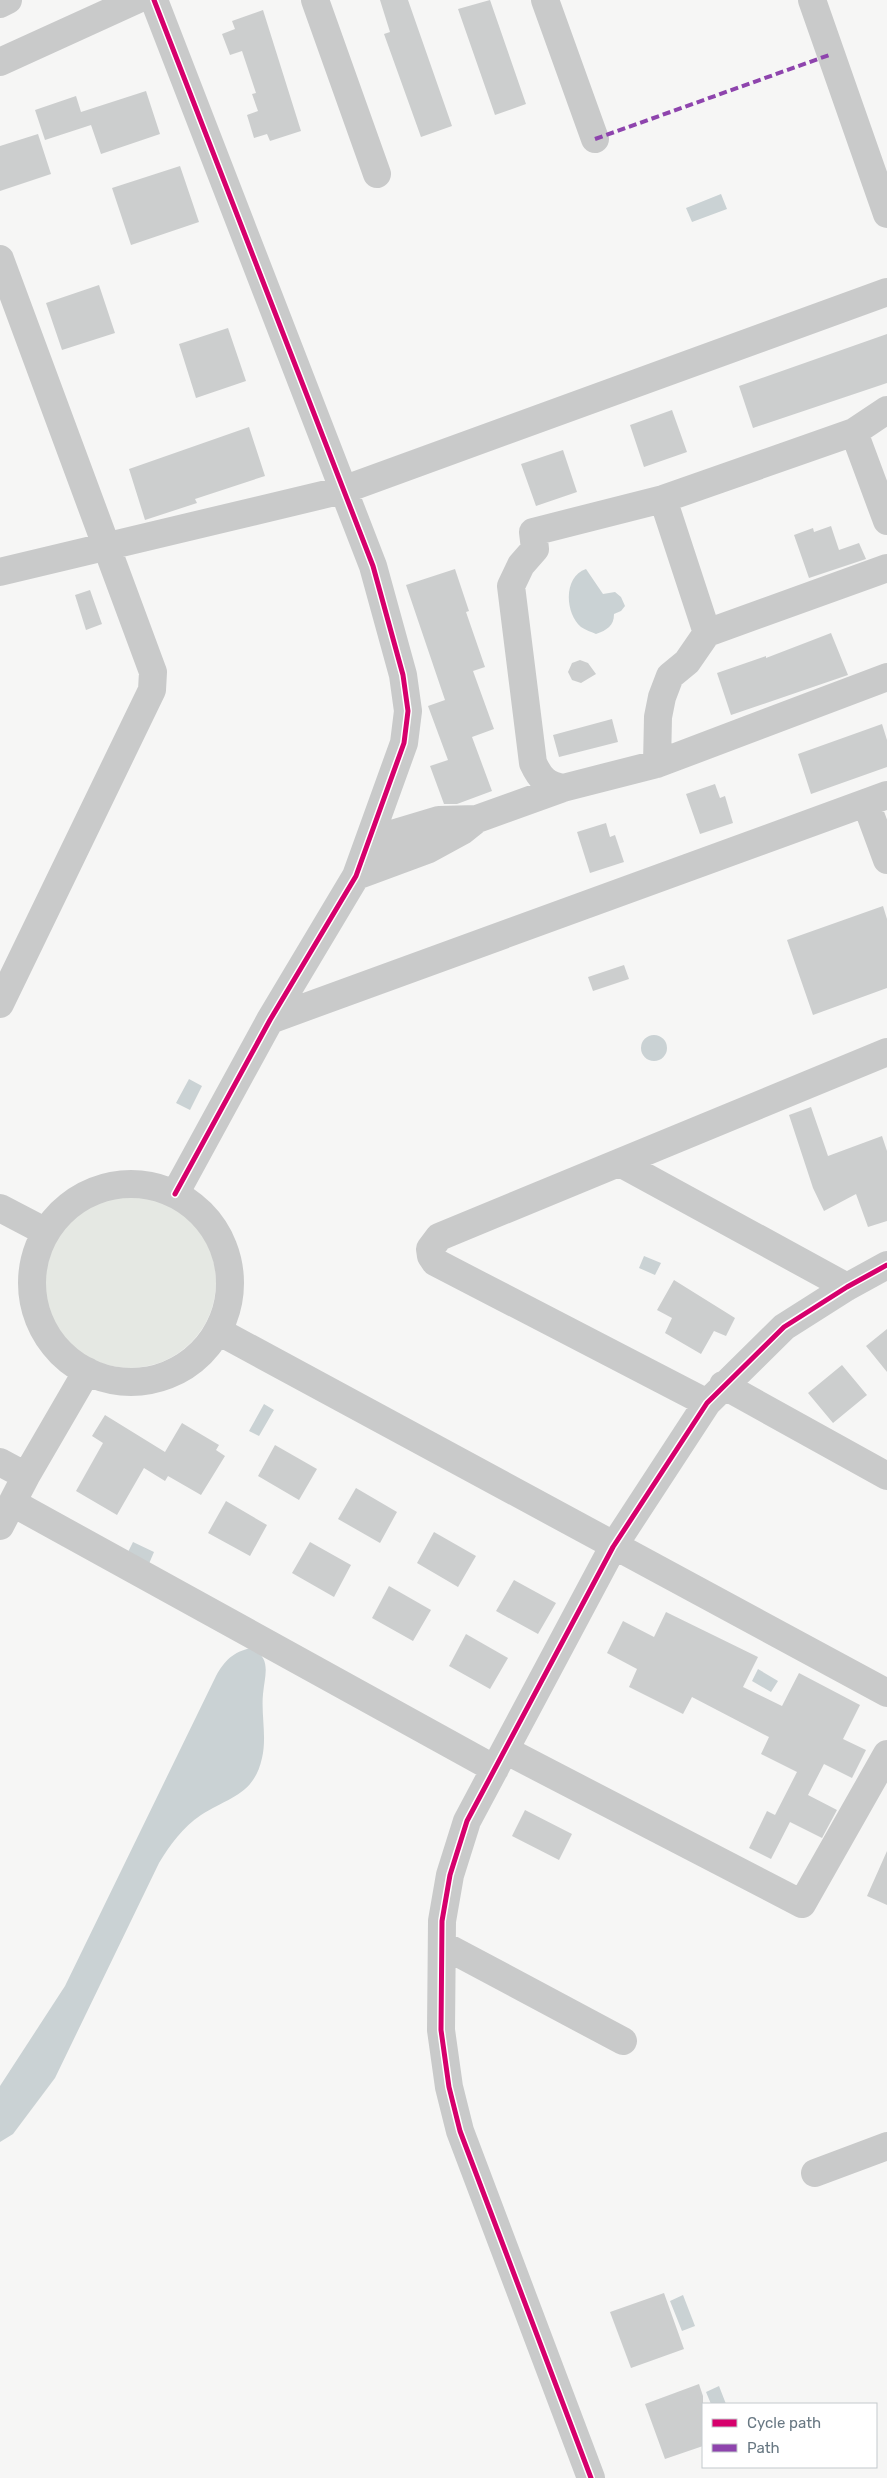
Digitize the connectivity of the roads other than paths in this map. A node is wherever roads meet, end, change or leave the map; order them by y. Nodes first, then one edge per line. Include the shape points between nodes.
1 (8, 0) edge
2 (136, 0) edge
3 (154, 0) edge
4 (315, 0) edge
5 (545, 0) edge
6 (812, 0) edge
7 (0, 4) edge
8 (0, 62) edge
9 (595, 139) dead end
10 (377, 174) dead end
11 (887, 214) edge
12 (0, 259) edge
13 (887, 292) edge
14 (887, 410) edge
15 (854, 432) junction
16 (343, 490) junction
17 (663, 499) junction
18 (887, 521) edge
19 (108, 546) junction
20 (887, 568) edge
21 (0, 572) edge
22 (707, 633) junction
23 (887, 677) edge
24 (657, 764) junction
25 (563, 788) junction
26 (876, 799) edge
27 (477, 819) junction
28 (369, 841) junction
29 (887, 860) edge
30 (356, 876) junction
31 (0, 1004) edge
32 (270, 1020) junction
33 (887, 1052) edge
34 (620, 1163) junction
35 (175, 1194) junction
36 (0, 1208) edge
37 (46, 1232) junction
38 (887, 1265) edge
39 (847, 1287) junction
40 (218, 1331) junction
41 (87, 1371) junction
42 (715, 1394) junction
43 (0, 1462) edge
44 (26, 1476) junction
45 (887, 1476) edge
46 (6, 1514) edge
47 (613, 1546) junction
48 (887, 1693) edge
49 (887, 1754) edge
50 (500, 1760) junction
51 (443, 1944) junction
52 (623, 2041) dead end
53 (887, 2146) edge
54 (815, 2173) dead end
55 (591, 2478) edge

1 - 7 street
2 - 8 street
3 - 16 street
4 - 10 street
5 - 9 street
6 - 11 street
12 - 19 street
13 - 16 street
14 - 15 street
15 - 17 street
15 - 18 street
16 - 19 street
16 - 28 street via 383,594 403,675 408,711 404,743
17 - 22 street
17 - 25 street via 533,532 535,549 521,565 511,586 533,763 545,782
19 - 21 street
19 - 31 street via 153,672 152,690
20 - 22 street
22 - 24 street via 667,683 658,717
23 - 24 street
24 - 25 street
25 - 27 street
26 - 29 street
26 - 32 street
27 - 28 street via 439,820
27 - 30 street via 462,832 428,850
28 - 30 street
30 - 32 street
32 - 35 street
33 - 34 street
34 - 39 street
34 - 42 street via 438,1237 430,1250 431,1256 435,1262 461,1277
35 - 37 street via 142,1184 108,1186 63,1210
35 - 40 street via 190,1203 214,1228 227,1260 230,1294
36 - 37 street
37 - 41 street via 36,1254 33,1271 35,1306 49,1337 60,1351
38 - 39 street
39 - 42 street via 784,1327
40 - 41 street via 200,1355 186,1366 155,1379 120,1381
40 - 47 street
41 - 44 street
42 - 45 street
42 - 47 street
43 - 44 street
44 - 46 street
46 - 50 street
47 - 48 street
47 - 50 street
49 - 50 street via 802,1904
50 - 51 street via 467,1821 450,1875 442,1921
51 - 52 street
51 - 55 street via 441,2030 449,2087 460,2131
53 - 54 street

